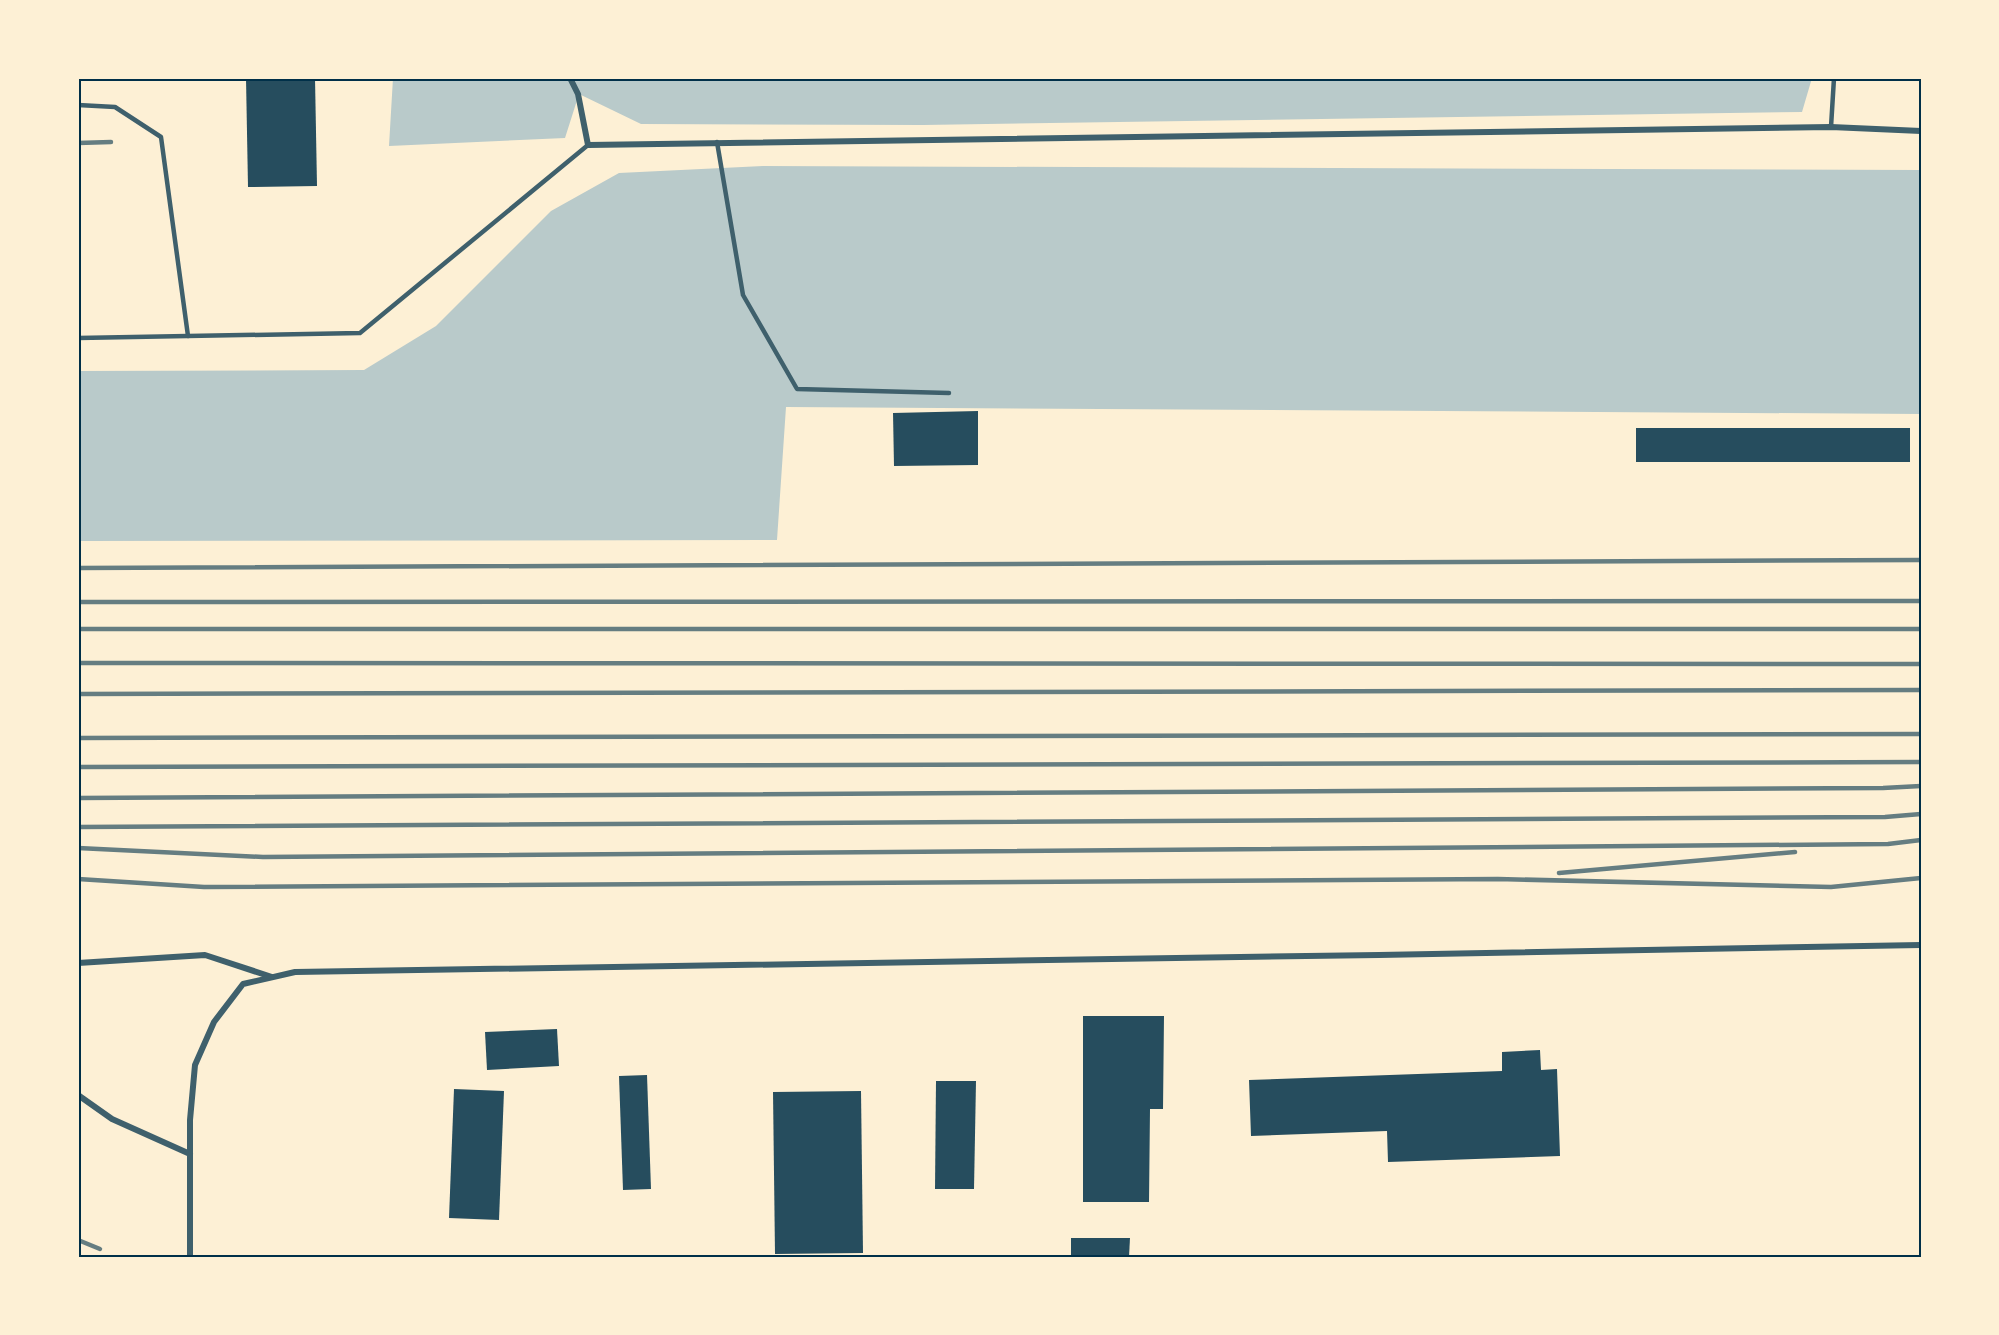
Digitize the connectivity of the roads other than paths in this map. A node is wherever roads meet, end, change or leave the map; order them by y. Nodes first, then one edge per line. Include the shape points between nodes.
1 (570, 78) edge
2 (1834, 78) edge
3 (78, 105) edge
4 (1831, 127) junction
5 (1921, 131) edge
6 (717, 142) junction
7 (588, 145) junction
8 (188, 336) junction
9 (78, 338) edge
10 (949, 393) dead end
11 (1921, 945) edge
12 (78, 963) edge
13 (273, 977) junction
14 (78, 1095) edge
15 (190, 1155) junction
16 (190, 1257) edge

1 - 7 street via 578,94
2 - 4 lane
3 - 8 lane via 115,107 161,137
4 - 5 street
4 - 6 street
6 - 7 street
6 - 10 lane via 743,295 797,389
7 - 8 lane via 360,333
8 - 9 lane
11 - 13 street via 295,972
12 - 13 street via 205,955
13 - 15 street via 243,984 214,1022 195,1065
14 - 15 street via 112,1119
15 - 16 street

